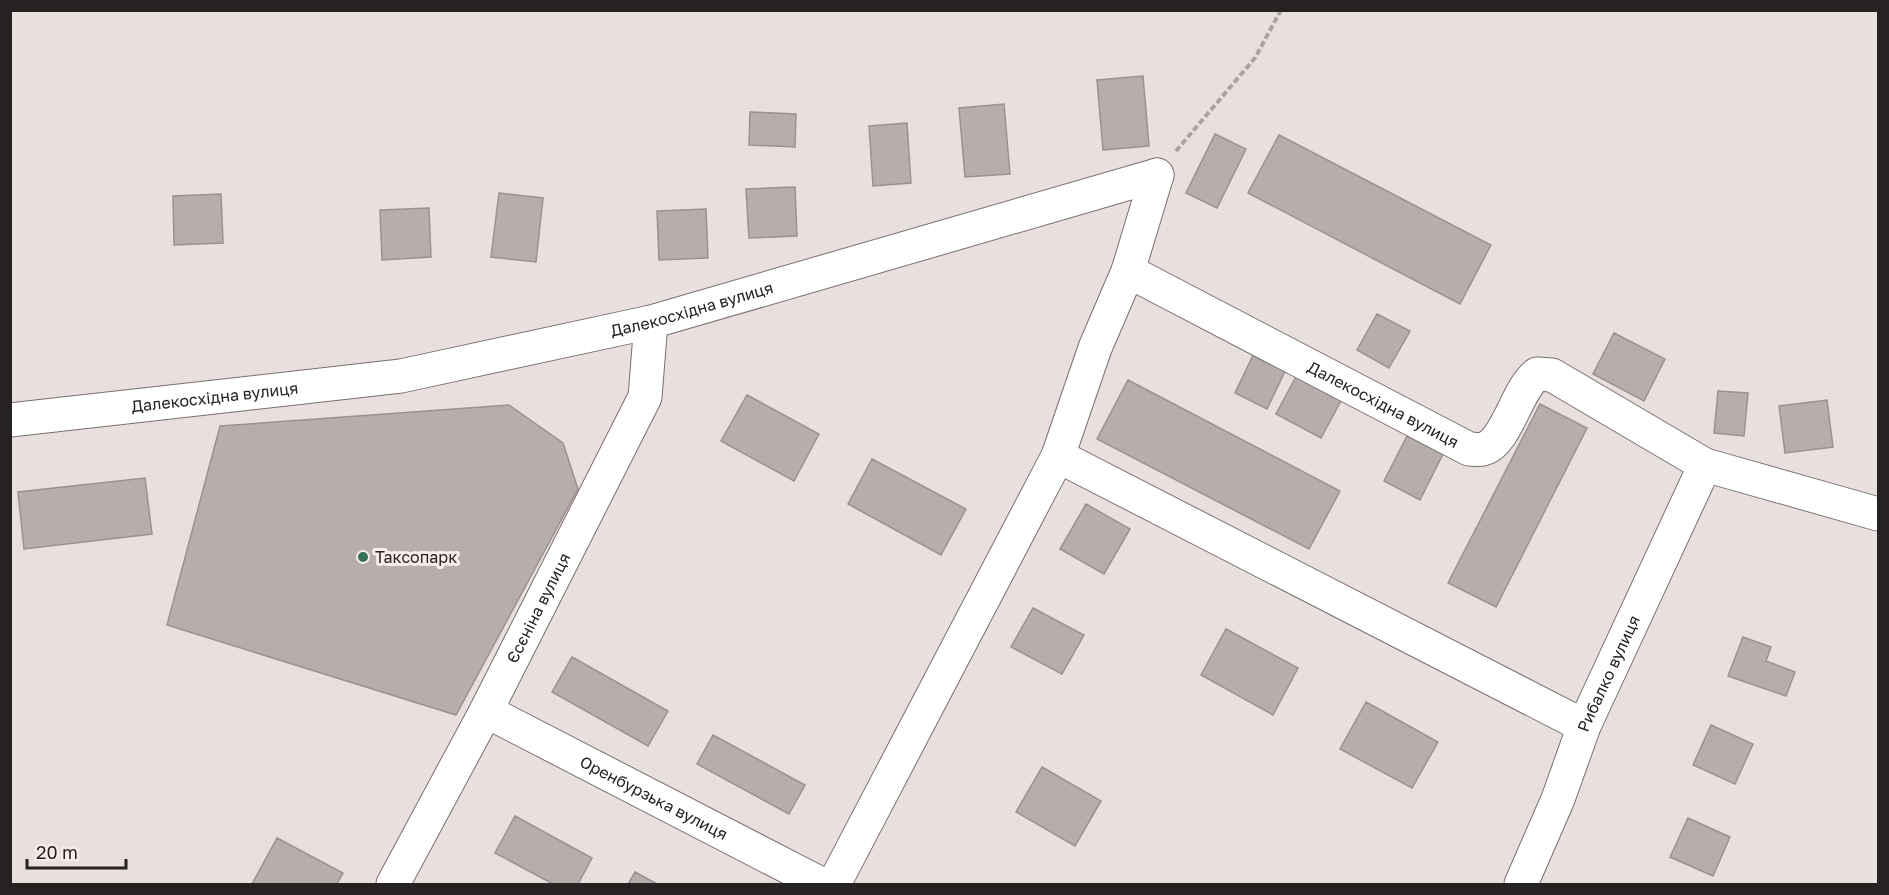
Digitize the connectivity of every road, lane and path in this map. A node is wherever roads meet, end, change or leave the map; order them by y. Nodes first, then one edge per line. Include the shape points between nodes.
1 (1281, 10) edge
2 (1157, 175) junction
3 (1128, 271) junction
4 (651, 322) junction
5 (10, 420) edge
6 (1058, 456) junction
7 (1705, 465) junction
8 (1878, 514) edge
9 (486, 711) junction
10 (1584, 726) junction
11 (393, 885) edge
12 (821, 885) edge
13 (834, 885) edge
14 (1521, 885) edge

1 - 2 path via 1255,58
2 - 3 street
2 - 4 street, Далекосхідна вулиця
3 - 6 street via 1095,348
3 - 7 street, Далекосхідна вулиця via 1468,449 1484,449 1498,439 1528,381 1545,374
4 - 5 street, Далекосхідна вулиця via 401,376
4 - 9 street, Єсєніна вулиця via 645,397
6 - 10 street
6 - 13 street
7 - 8 street
7 - 10 street, Рибалко вулиця
9 - 11 street, Єсєніна вулиця
9 - 12 street, Оренбурзька вулиця
10 - 14 street, Рибалко вулиця

